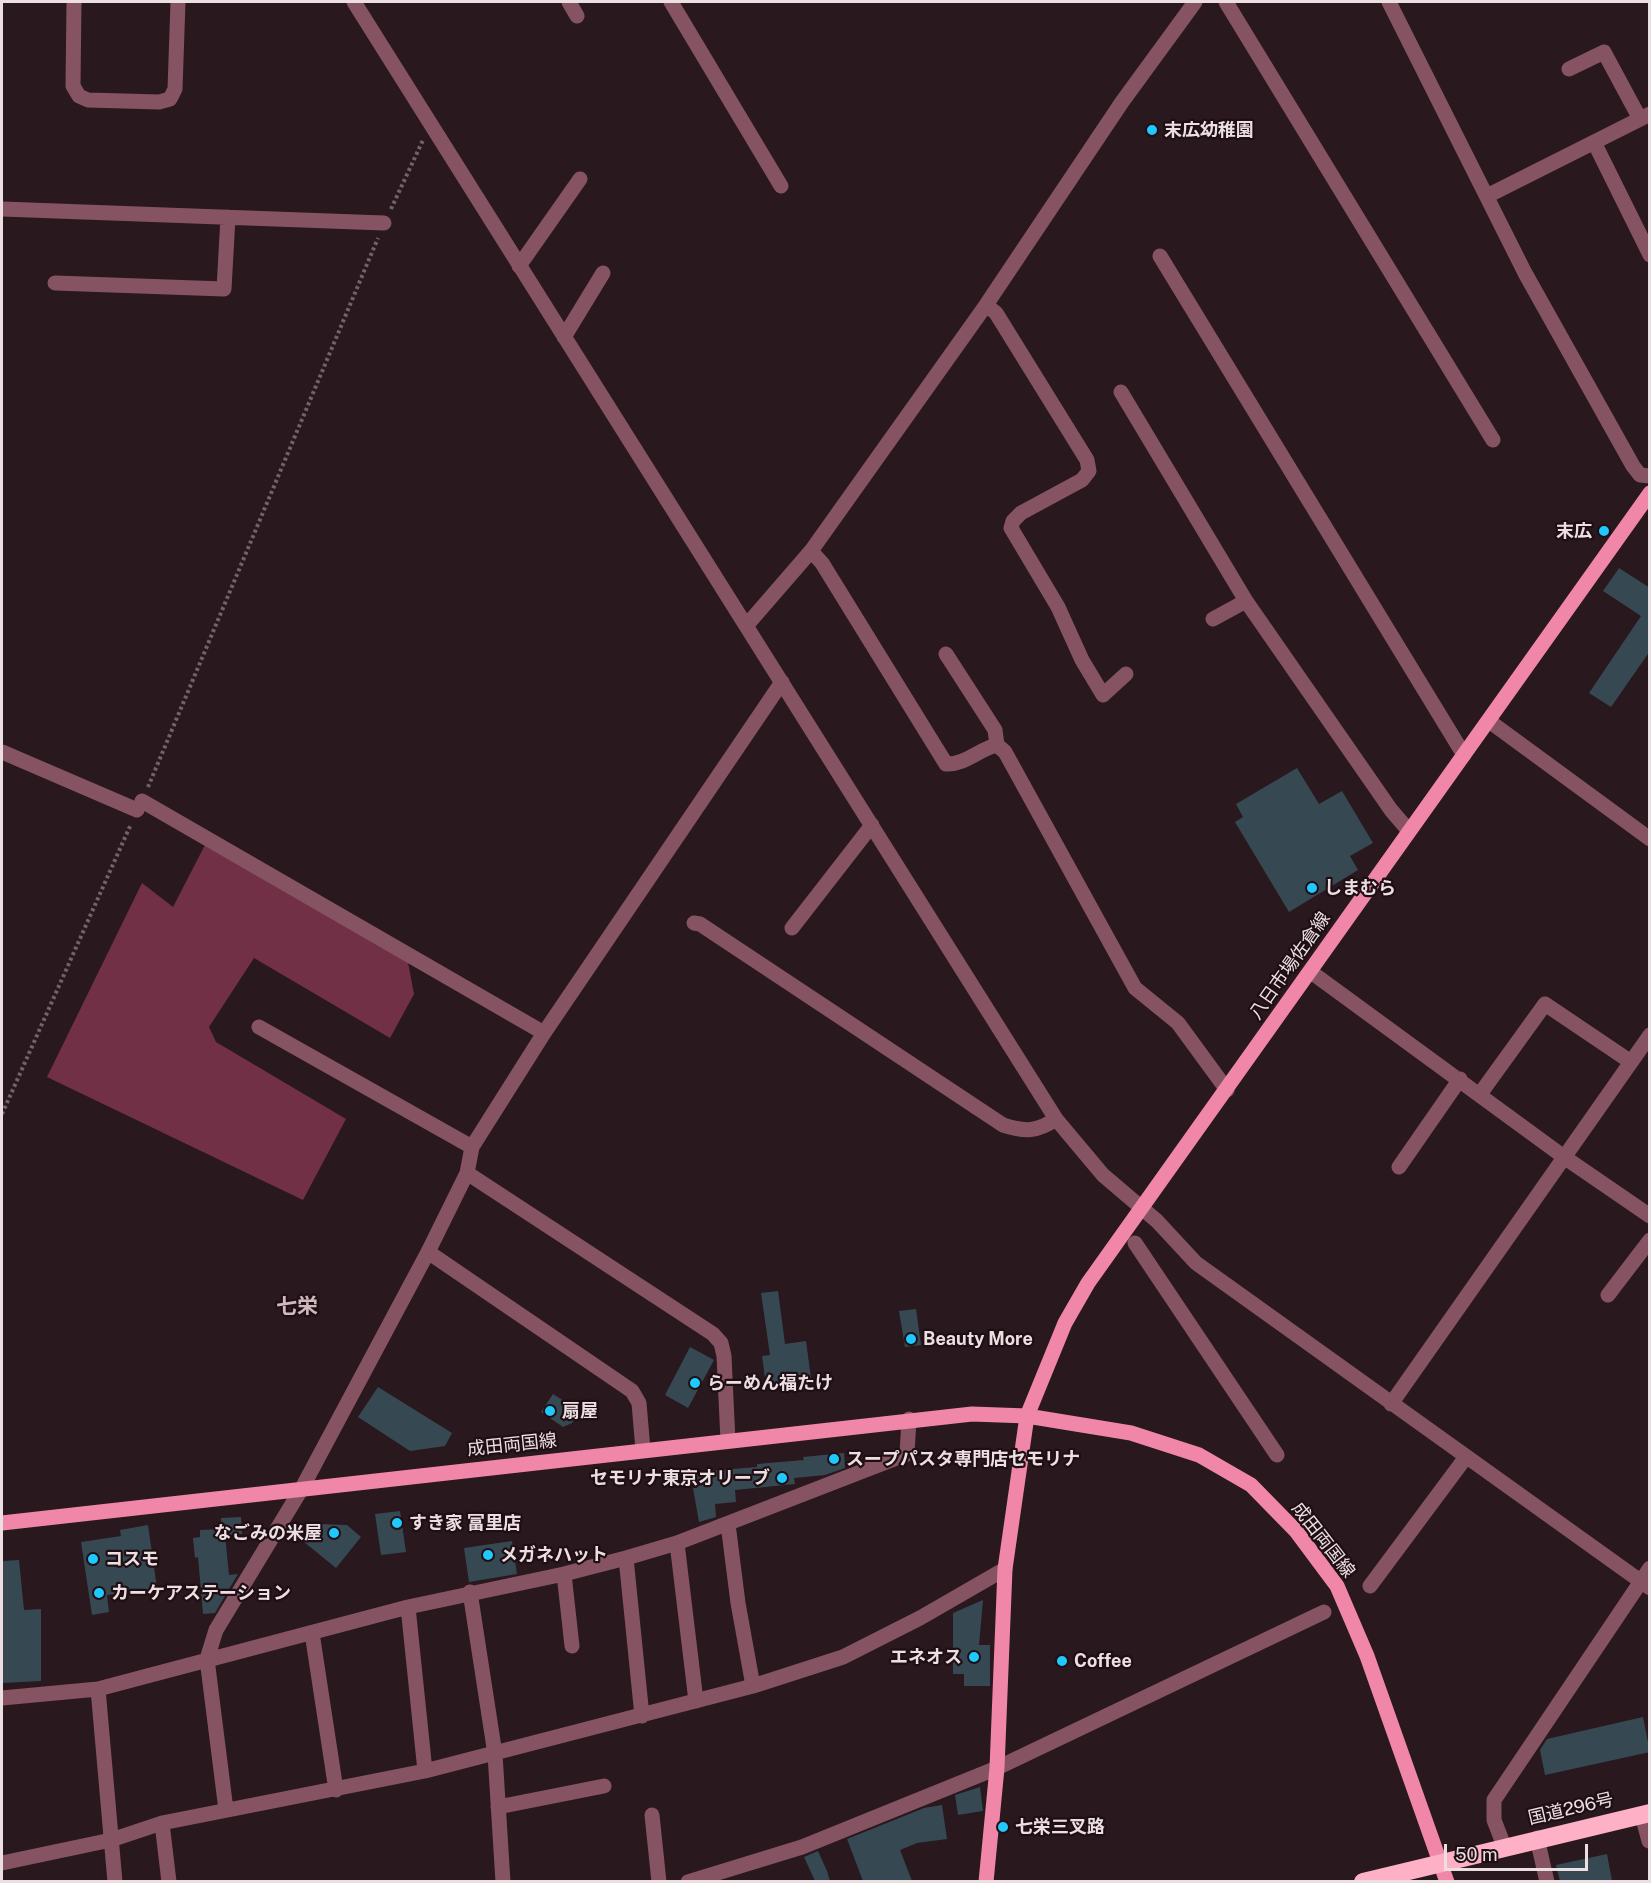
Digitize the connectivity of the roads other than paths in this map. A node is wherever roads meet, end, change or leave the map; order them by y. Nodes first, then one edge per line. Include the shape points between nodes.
1 (74, 2) edge
2 (178, 2) edge
3 (569, 2) edge
4 (671, 2) edge
5 (1195, 2) edge
6 (1226, 2) edge
7 (1389, 2) edge
8 (361, 4) edge
9 (577, 16) dead end
10 (1569, 69) dead end
11 (1645, 116) edge
12 (1594, 142) junction
13 (580, 179) dead end
14 (781, 186) dead end
15 (1487, 196) junction
16 (2, 209) edge
17 (228, 217) junction
18 (384, 223) road end
19 (1650, 255) edge
20 (1160, 256) dead end
21 (519, 266) junction
22 (603, 273) dead end
23 (55, 283) dead end
24 (986, 305) junction
25 (564, 337) junction
26 (1121, 392) dead end
27 (1493, 440) dead end
28 (1650, 476) edge
29 (1650, 493) edge
30 (811, 551) junction
31 (1246, 601) junction
32 (1213, 619) dead end
33 (746, 626) junction
34 (946, 654) dead end
35 (1126, 674) dead end
36 (782, 682) junction
37 (1489, 721) junction
38 (997, 745) junction
39 (2, 752) edge
40 (1464, 755) junction
41 (872, 825) junction
42 (1410, 831) junction
43 (1650, 839) edge
44 (694, 923) dead end
45 (792, 928) dead end
46 (1311, 972) junction
47 (259, 1027) dead end
48 (544, 1033) junction
49 (1650, 1035) edge
50 (1631, 1062) junction
51 (1460, 1079) junction
52 (1227, 1090) junction
53 (1480, 1094) junction
54 (1056, 1119) junction
55 (472, 1147) junction
56 (1564, 1157) junction
57 (1399, 1167) dead end
58 (467, 1173) junction
59 (1143, 1208) junction
60 (1650, 1216) edge
61 (1650, 1240) edge
62 (1135, 1243) dead end
63 (428, 1252) junction
64 (1608, 1295) dead end
65 (1391, 1404) junction
66 (1027, 1416) junction
67 (909, 1419) junction
68 (728, 1441) junction
69 (644, 1450) junction
70 (1277, 1455) dead end
71 (1466, 1457) junction
72 (303, 1488) junction
73 (2, 1522) edge
74 (728, 1524) junction
75 (677, 1543) junction
76 (626, 1558) junction
77 (1650, 1568) edge
78 (1005, 1569) junction
79 (564, 1574) junction
80 (1645, 1585) edge
81 (1370, 1586) dead end
82 (470, 1592) junction
83 (408, 1607) junction
84 (1324, 1612) dead end
85 (312, 1633) junction
86 (572, 1646) dead end
87 (207, 1659) junction
88 (753, 1686) junction
89 (98, 1689) junction
90 (2, 1698) edge
91 (696, 1701) junction
92 (642, 1716) junction
93 (495, 1754) junction
94 (997, 1768) junction
95 (425, 1771) junction
96 (604, 1786) dead end
97 (336, 1790) junction
98 (498, 1807) junction
99 (226, 1810) junction
100 (1646, 1814) edge
101 (652, 1815) dead end
102 (162, 1823) junction
103 (1537, 1838) junction
104 (111, 1840) junction
105 (1649, 1841) edge
106 (1504, 1846) junction
107 (1441, 1862) junction
108 (2, 1863) edge
109 (1381, 1879) edge
110 (115, 1881) edge
111 (169, 1881) edge
112 (503, 1881) edge
113 (659, 1881) edge
114 (688, 1881) edge
115 (986, 1881) edge
116 (1363, 1881) edge
117 (1447, 1881) edge
118 (1547, 1881) edge

1 - 2 street via 73,86 79,96 88,100 159,102 170,99 175,89
3 - 9 street
4 - 14 street
5 - 24 street via 1122,102
6 - 27 street
7 - 15 street
8 - 21 street
10 - 11 street via 1604,52
11 - 12 street
12 - 15 street
12 - 19 street
13 - 21 street
15 - 28 street via 1633,466 1640,475
16 - 17 street
17 - 18 street
17 - 23 street via 224,289
20 - 40 street
21 - 25 street
22 - 25 street
24 - 30 street
24 - 35 street via 1002,322 1087,460 1089,471 1082,480 1021,513 1011,528 1058,607 1103,695
25 - 33 street
26 - 31 street
29 - 37 main road, 八日市場佐倉線
30 - 33 street
30 - 38 street via 946,764 957,765 986,747
31 - 32 street
31 - 42 street via 1391,810
33 - 36 street
34 - 38 street via 995,730
36 - 41 street
36 - 48 street
37 - 40 main road, 八日市場佐倉線
37 - 43 street
38 - 52 street via 1005,752 1135,988 1179,1023
39 - 48 street via 140,806
40 - 42 main road, 八日市場佐倉線
41 - 45 street
41 - 54 street
42 - 46 main road, 八日市場佐倉線
44 - 54 street via 1003,1125 1029,1131
46 - 51 street
46 - 52 main road, 八日市場佐倉線
47 - 55 street
48 - 55 street
49 - 50 street
50 - 53 street via 1545,1004
50 - 56 street
51 - 53 street
51 - 57 street
52 - 59 main road, 八日市場佐倉線
53 - 56 street
54 - 59 street via 1118,1191
55 - 58 street
56 - 60 street
56 - 65 street
58 - 63 street
58 - 68 street via 721,1342
59 - 65 street via 1196,1263
59 - 66 main road, 八日市場佐倉線 via 1088,1283 1065,1323
61 - 64 street
62 - 70 street
63 - 69 street via 632,1391 639,1403
63 - 72 street
65 - 71 street
66 - 67 main road, 成田両国線 via 972,1413
66 - 78 main road
66 - 107 main road, 成田両国線 via 1131,1433 1198,1455 1251,1485 1296,1531 1340,1595 1367,1656
67 - 68 main road, 成田両国線
67 - 74 street via 907,1454
68 - 69 main road, 成田両国線
69 - 72 main road, 成田両国線
71 - 80 street
71 - 81 street
72 - 73 main road, 成田両国線
72 - 87 street via 216,1630
74 - 75 street
74 - 88 street
75 - 76 street
75 - 91 street
76 - 79 street
76 - 92 street
77 - 80 street
78 - 88 street via 843,1657
78 - 94 main road
79 - 82 street
79 - 86 street
80 - 106 street via 1494,1800 1494,1820
82 - 83 street
82 - 93 street
83 - 85 street
83 - 95 street
84 - 94 street
85 - 87 street
85 - 97 street
87 - 89 street
87 - 99 street
88 - 91 street
89 - 90 street
89 - 104 street
91 - 92 street
92 - 93 street
93 - 95 street
93 - 98 street
94 - 114 street via 802,1847
94 - 115 main road
95 - 97 street
96 - 98 street
97 - 99 street
98 - 112 street
99 - 102 street
100 - 103 highway, 国道296号
100 - 105 street
101 - 113 street
102 - 104 street
102 - 111 street
103 - 106 highway, 国道296号
103 - 118 street
104 - 108 street
104 - 110 street
106 - 107 highway, 国道296号
107 - 109 highway, 国道296号
107 - 117 main road, 成田両国線
109 - 116 highway, 国道296号

